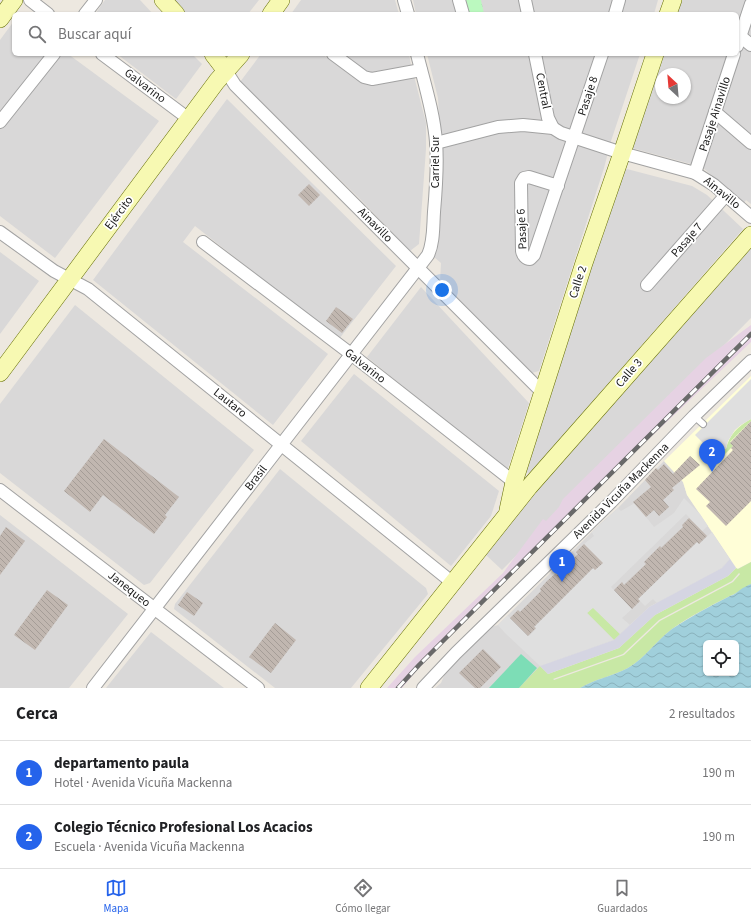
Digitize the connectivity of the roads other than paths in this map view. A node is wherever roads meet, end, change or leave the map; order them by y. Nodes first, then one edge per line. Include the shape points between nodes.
1 (14, 0) edge
2 (30, 0) edge
3 (96, 0) edge
4 (163, 0) edge
5 (404, 0) edge
6 (459, 0) edge
7 (525, 0) edge
8 (612, 0) edge
9 (619, 0) edge
10 (673, 0) edge
11 (751, 4) edge
12 (45, 12) edge
13 (87, 12) edge
14 (174, 12) edge
15 (407, 12) edge
16 (462, 12) edge
17 (528, 12) edge
18 (615, 12) edge
19 (616, 12) edge
20 (669, 12) edge
21 (0, 19) edge
22 (739, 41) edge
23 (751, 45) edge
24 (52, 56) edge
25 (105, 56) edge
26 (215, 56) edge
27 (239, 56) edge
28 (336, 56) edge
29 (418, 56) edge
30 (535, 56) edge
31 (601, 56) edge
32 (654, 56) edge
33 (733, 56) edge
34 (421, 70) junction
35 (226, 71) junction
36 (715, 112) junction
37 (189, 119) junction
38 (0, 122) edge
39 (553, 128) junction
40 (574, 138) junction
41 (436, 143) junction
42 (751, 143) edge
43 (622, 154) junction
44 (695, 173) junction
45 (558, 186) junction
46 (726, 195) junction
47 (751, 217) edge
48 (0, 232) edge
49 (751, 235) edge
50 (203, 242) dead end
51 (418, 268) junction
52 (70, 279) junction
53 (647, 285) dead end
54 (351, 354) junction
55 (751, 361) edge
56 (0, 373) edge
57 (542, 392) junction
58 (281, 445) junction
59 (521, 485) junction
60 (0, 490) edge
61 (453, 583) junction
62 (154, 609) junction
63 (93, 688) edge
64 (258, 688) edge
65 (370, 688) edge
66 (423, 688) edge

1 - 21 street
2 - 12 street
3 - 13 street
4 - 14 street
5 - 15 street
6 - 16 street
7 - 17 street
8 - 18 street
9 - 19 street
10 - 20 street
11 - 22 street
22 - 23 street
24 - 38 street
25 - 37 street, Galvarino
26 - 35 street, Ainavillo
27 - 35 street, Ejército
28 - 34 street via 368,78 376,79
29 - 34 street, Carriel Sur
30 - 39 street, Central via 548,118
31 - 40 street, Pasaje 8
32 - 43 street, Calle 2
33 - 36 street, Pasaje Ainavillo
34 - 41 street, Carriel Sur
35 - 37 street, Ejército
35 - 51 street, Ainavillo via 239,89
36 - 42 street
36 - 44 street, Pasaje Ainavillo
37 - 52 street, Ejército
39 - 40 street, Ainavillo
39 - 41 street, Ainavillo via 498,126
40 - 43 street, Ainavillo
40 - 45 street, Pasaje 6
41 - 51 street, Carriel Sur via 431,246
43 - 44 street, Ainavillo
43 - 57 street, Calle 2
44 - 46 street, Ainavillo
45 - 45 street, Pasaje 6 via 529,177 524,178 521,183 522,252 525,257 530,258 534,255
46 - 47 street, Ainavillo
46 - 53 street, Pasaje 7
48 - 52 street, Lautaro via 54,271
49 - 59 street, Calle 3
50 - 54 street, Galvarino
51 - 54 street, Brasil
51 - 57 street, Ainavillo
52 - 56 street, Ejército
52 - 58 street, Lautaro via 88,289
54 - 58 street, Brasil
54 - 59 street, Galvarino
55 - 66 street, Avenida Vicuña Mackenna via 699,420 611,502
57 - 59 street, Calle 2
58 - 61 street, Lautaro
58 - 62 street, Brasil
59 - 61 street, Calle 2 via 508,513
60 - 62 street, Janequeo
61 - 65 street
62 - 63 street, Brasil
62 - 64 street, Janequeo

